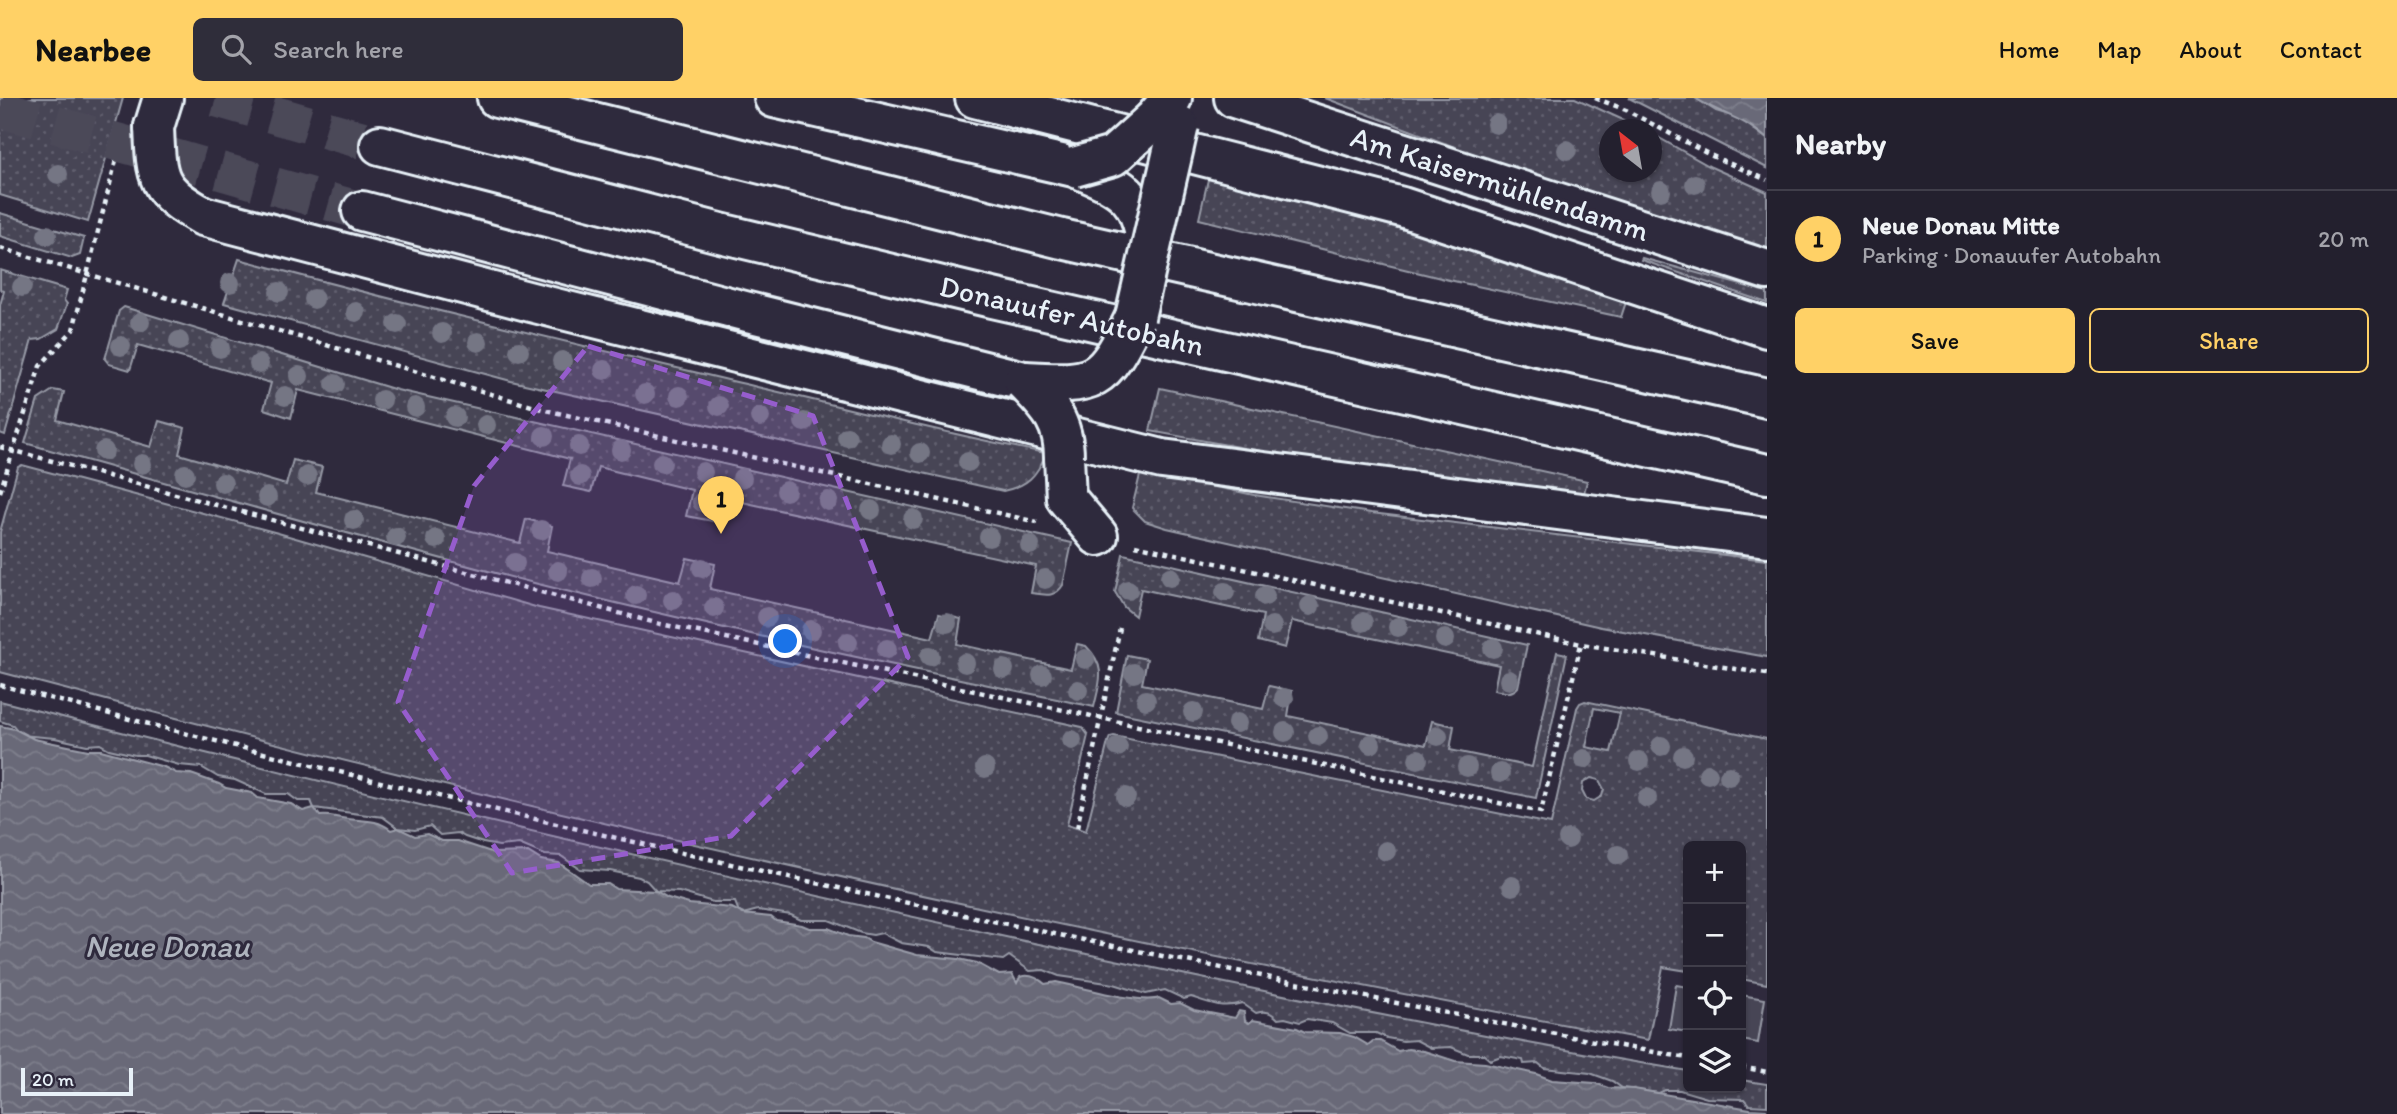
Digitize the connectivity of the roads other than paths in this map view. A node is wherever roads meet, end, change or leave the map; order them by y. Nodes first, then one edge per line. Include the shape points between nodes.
1 (497, 98) edge
2 (774, 98) edge
3 (975, 98) edge
4 (1234, 98) edge
5 (1172, 110) edge
6 (158, 113) edge
7 (380, 145) tunnel mouth
8 (1074, 167) junction
9 (362, 211) tunnel mouth
10 (1149, 258) junction
11 (1767, 270) edge
12 (1767, 328) edge
13 (1024, 381) junction
14 (1767, 398) edge
15 (1767, 474) edge
16 (1098, 536) road end
17 (1767, 537) edge

1 - 14 main road via 1062,239
2 - 8 main road
3 - 12 main road via 1402,207
4 - 11 main road, Am Kaisermühlendamm
5 - 8 main road, bridge via 1113,156
5 - 10 main road, bridge
6 - 17 main road via 156,163 162,184 177,202 203,216 1162,459
7 - 15 main road, Donauufer Autobahn via 975,294
8 - 10 main road, bridge via 1107,180 1130,197 1144,222
9 - 13 main road
10 - 13 main road, bridge via 1135,317 1117,354 1102,372 1080,382
13 - 16 main road, bridge via 1057,418 1064,438 1066,498

